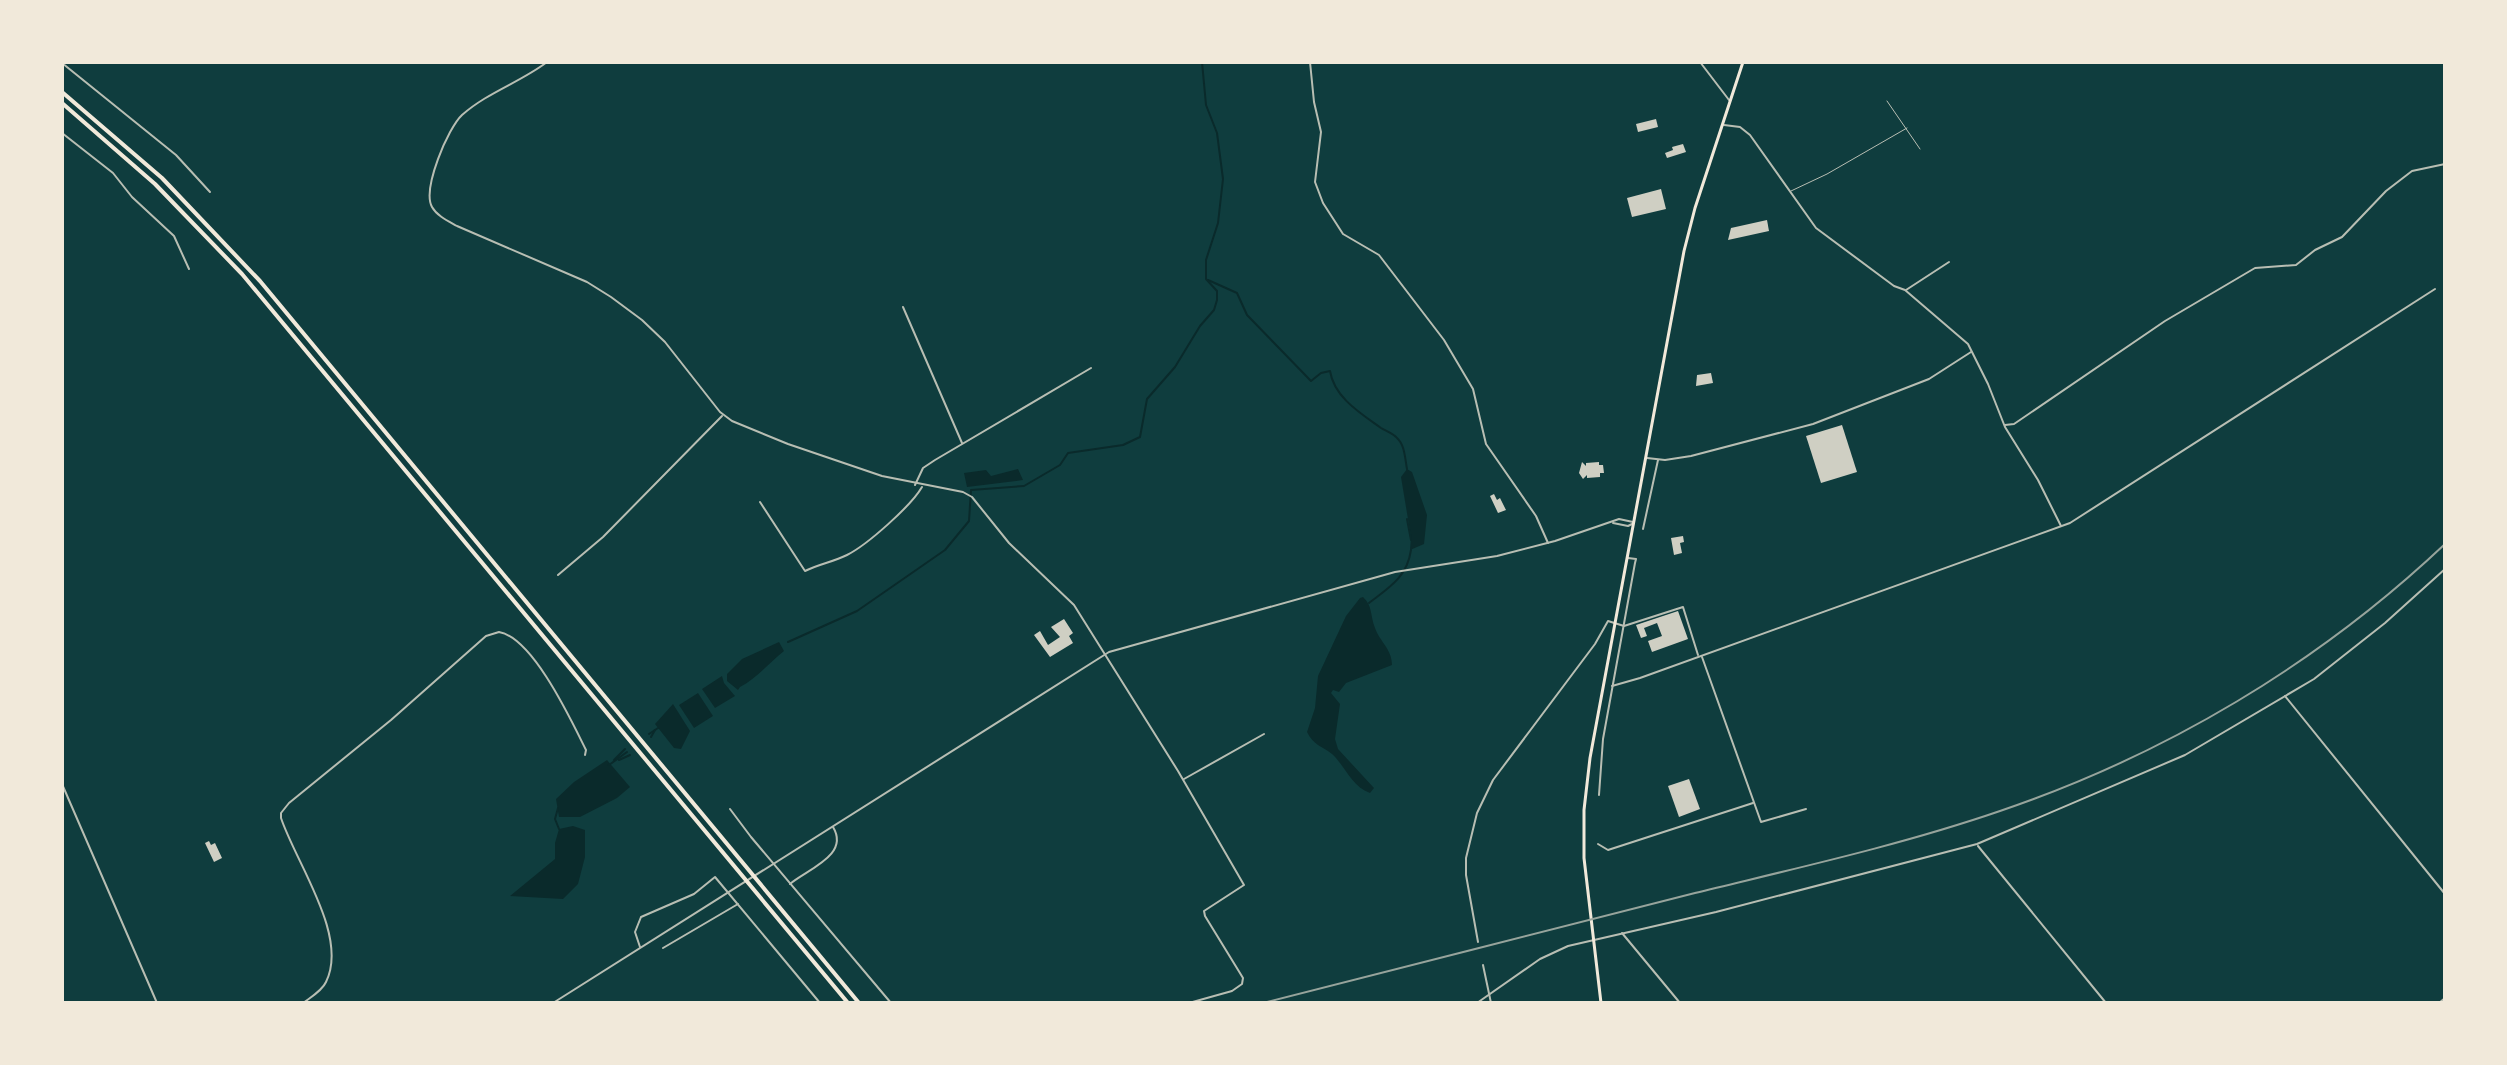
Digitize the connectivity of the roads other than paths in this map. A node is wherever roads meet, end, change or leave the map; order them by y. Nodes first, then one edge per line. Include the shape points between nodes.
1 (547, 62) edge
2 (1310, 62) edge
3 (1700, 62) edge
4 (1743, 62) edge
5 (62, 63) edge
6 (62, 92) edge
7 (1730, 101) junction
8 (1887, 101) dead end
9 (62, 103) edge
10 (1722, 125) junction
11 (1907, 128) junction
12 (62, 133) edge
13 (1920, 149) dead end
14 (2445, 164) edge
15 (1791, 191) junction
16 (210, 192) dead end
17 (1949, 262) dead end
18 (189, 269) dead end
19 (2435, 289) dead end
20 (1905, 290) junction
21 (903, 307) dead end
22 (1971, 352) junction
23 (1091, 368) dead end
24 (723, 415) junction
25 (2004, 425) junction
26 (962, 444) junction
27 (1645, 458) junction
28 (1658, 460) junction
29 (915, 485) junction
30 (923, 486) junction
31 (760, 502) dead end
32 (1612, 523) junction
33 (1634, 523) junction
34 (2061, 526) junction
35 (1643, 529) dead end
36 (1548, 543) junction
37 (1627, 557) junction
38 (2445, 569) edge
39 (558, 575) dead end
40 (1615, 624) junction
41 (1624, 626) junction
42 (1105, 654) junction
43 (1700, 656) junction
44 (1603, 683) junction
45 (1612, 686) junction
46 (2285, 696) junction
47 (1264, 734) dead end
48 (585, 755) dead end
49 (1183, 780) junction
50 (62, 784) edge
51 (1599, 795) dead end
52 (1754, 802) junction
53 (730, 809) dead end
54 (1806, 809) dead end
55 (833, 826) junction
56 (1598, 844) dead end
57 (1977, 844) junction
58 (790, 884) junction
59 (2445, 894) edge
60 (738, 904) junction
61 (1622, 933) junction
62 (1478, 942) dead end
63 (640, 948) junction
64 (663, 948) dead end
65 (1483, 965) dead end
66 (1489, 994) junction
67 (2445, 998) edge
68 (559, 1001) edge
69 (157, 1003) edge
70 (303, 1003) edge
71 (553, 1003) edge
72 (820, 1003) edge
73 (848, 1003) edge
74 (859, 1003) edge
75 (891, 1003) edge
76 (1189, 1003) edge
77 (1477, 1003) edge
78 (1491, 1003) edge
79 (1601, 1003) edge
80 (1680, 1003) edge
81 (2106, 1003) edge
82 (2439, 1003) edge

1 - 24 street via 455,122 434,171 431,206 457,226 587,282 627,309 665,342
2 - 36 street via 1321,132 1315,182 1323,203 1343,234 1379,255 1449,347 1476,397 1486,444
3 - 7 street
4 - 7 main road
5 - 16 street via 176,155
6 - 74 highway via 174,190 260,281
7 - 10 main road
8 - 11 lane
9 - 73 highway via 162,190 242,274
10 - 15 street via 1744,129
10 - 27 main road via 1684,251
11 - 13 lane
11 - 15 lane
12 - 18 street via 113,173 174,236
14 - 25 street via 2412,171 2342,237 2296,265 2255,268 2165,321 2014,424
15 - 20 street via 1816,228
17 - 20 street
19 - 34 street
20 - 22 street
21 - 26 street
22 - 25 street
22 - 28 street via 1929,379 1813,424
23 - 26 street
24 - 29 street via 788,444
24 - 39 street via 603,537
25 - 34 street
26 - 29 street via 923,468
27 - 28 street
27 - 33 main road
28 - 35 street
29 - 30 street
30 - 31 street via 864,544 805,571
30 - 42 street via 970,496 1009,543 1069,599
32 - 33 street
32 - 33 street
32 - 36 street
33 - 37 main road
34 - 43 street
36 - 42 street via 1395,572
37 - 40 main road
37 - 41 street via 1636,559
38 - 46 street via 2369,636
40 - 41 street
40 - 44 main road
40 - 62 street via 1608,621 1493,780 1477,813 1466,875
41 - 43 street via 1683,607
41 - 45 street
42 - 49 street
42 - 55 street
43 - 45 street
43 - 52 street
44 - 45 street
44 - 79 main road via 1584,810 1584,858
45 - 51 street
46 - 57 street via 2185,755
46 - 59 street
47 - 49 street
48 - 70 street via 551,682 513,638 499,632 486,636 289,803 281,818 333,943 328,979
49 - 76 street via 1244,885 1204,911 1242,984
50 - 69 street
52 - 54 street via 1765,823
52 - 56 street via 1608,850
53 - 58 street
55 - 58 street via 838,841 834,852
55 - 63 street
57 - 61 street
57 - 81 street
58 - 75 street
60 - 63 street via 715,877 694,894 641,917 635,932
60 - 64 street
60 - 72 street
61 - 66 street via 1555,951
61 - 80 street
63 - 68 street
65 - 66 street
66 - 77 street
66 - 78 street
67 - 82 street
68 - 71 street

